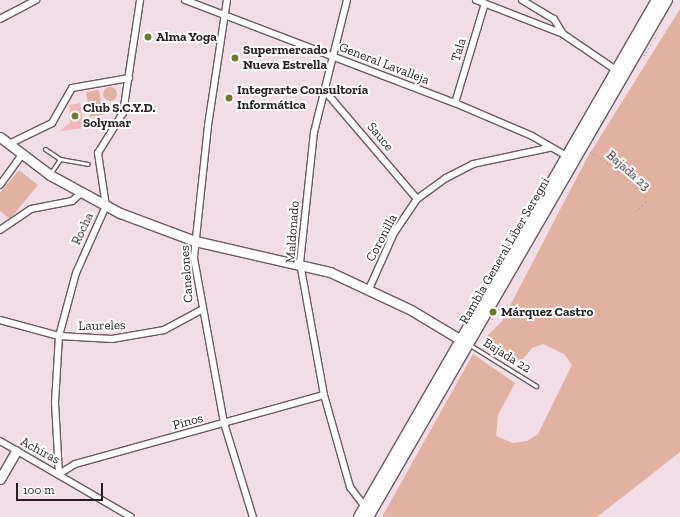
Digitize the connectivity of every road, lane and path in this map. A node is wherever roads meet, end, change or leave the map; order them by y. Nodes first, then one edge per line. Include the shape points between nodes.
1 (36, 0) edge
2 (140, 0) edge
3 (185, 0) edge
4 (227, 0) edge
5 (347, 0) edge
6 (476, 0) edge
7 (522, 0) edge
8 (667, 0) edge
9 (655, 2) edge
10 (485, 3) junction
11 (224, 15) junction
12 (0, 19) edge
13 (563, 34) junction
14 (331, 56) junction
15 (616, 70) junction
16 (129, 78) junction
17 (324, 90) junction
18 (455, 103) junction
19 (0, 137) edge
20 (8, 144) junction
21 (581, 146) junction
22 (549, 148) junction
23 (45, 150) dead end
24 (22, 155) junction
25 (566, 156) junction
26 (60, 159) junction
27 (88, 164) dead end
28 (50, 175) junction
29 (0, 185) edge
30 (80, 194) junction
31 (417, 200) junction
32 (106, 206) junction
33 (634, 213) dead end
34 (0, 230) edge
35 (195, 241) junction
36 (300, 263) junction
37 (369, 288) junction
38 (201, 310) junction
39 (0, 320) edge
40 (59, 336) junction
41 (464, 341) junction
42 (536, 386) dead end
43 (324, 395) junction
44 (224, 423) junction
45 (0, 441) edge
46 (16, 451) junction
47 (59, 474) junction
48 (0, 479) edge
49 (365, 507) junction
50 (131, 517) edge
51 (253, 517) edge
52 (359, 517) edge
53 (368, 517) edge

1 - 12 street
2 - 16 street, Rocha
3 - 11 street, General Lavalleja
4 - 11 street, Canelones
5 - 14 street, Maldonado
6 - 10 street
7 - 13 street via 554,19
8 - 21 main road, Rambla General Liber Seregni
9 - 15 main road, Rambla General Liber Seregni
10 - 13 street
10 - 18 street, Tala
11 - 14 street, General Lavalleja
11 - 35 street, Canelones
13 - 15 street
14 - 17 street, Maldonado
14 - 18 street, General Lavalleja
15 - 25 main road, Rambla General Liber Seregni
16 - 20 street via 72,88 52,123
16 - 32 street, Rocha via 123,113 98,153
17 - 31 street, Sauce
17 - 36 street, Maldonado via 314,132
18 - 22 street, General Lavalleja via 532,136
19 - 20 street
20 - 24 street
21 - 33 path, Bajada 23 via 612,166 646,197 646,202
21 - 41 main road, Rambla General Liber Seregni
22 - 25 street, General Lavalleja
22 - 31 street, Coronilla via 473,164 446,178
23 - 26 lane
24 - 28 street
24 - 29 street
25 - 41 main road, Rambla General Liber Seregni
26 - 27 lane
26 - 28 lane
28 - 30 street
30 - 32 street
30 - 34 street via 72,201 31,209
31 - 37 street, Coronilla via 394,233
32 - 35 street
32 - 40 street, Rocha via 76,273
35 - 36 street
35 - 38 street, Canelones
36 - 37 street
36 - 43 street, Maldonado
37 - 41 street
38 - 40 street, Laureles via 180,323 147,334 88,339
38 - 44 street, Canelones
39 - 40 street, Laureles
40 - 47 street, Rocha via 55,403
41 - 42 lane, Bajada 22
41 - 49 main road, Rambla General Liber Seregni
41 - 53 main road, Rambla General Liber Seregni
43 - 44 street, Pinos
43 - 49 street, Maldonado via 350,487
44 - 47 street, Pinos via 75,464
44 - 51 street, Canelones
45 - 46 street, Achiras
46 - 47 street, Achiras
46 - 48 street
47 - 50 street, Achiras
49 - 52 main road, Rambla General Liber Seregni

